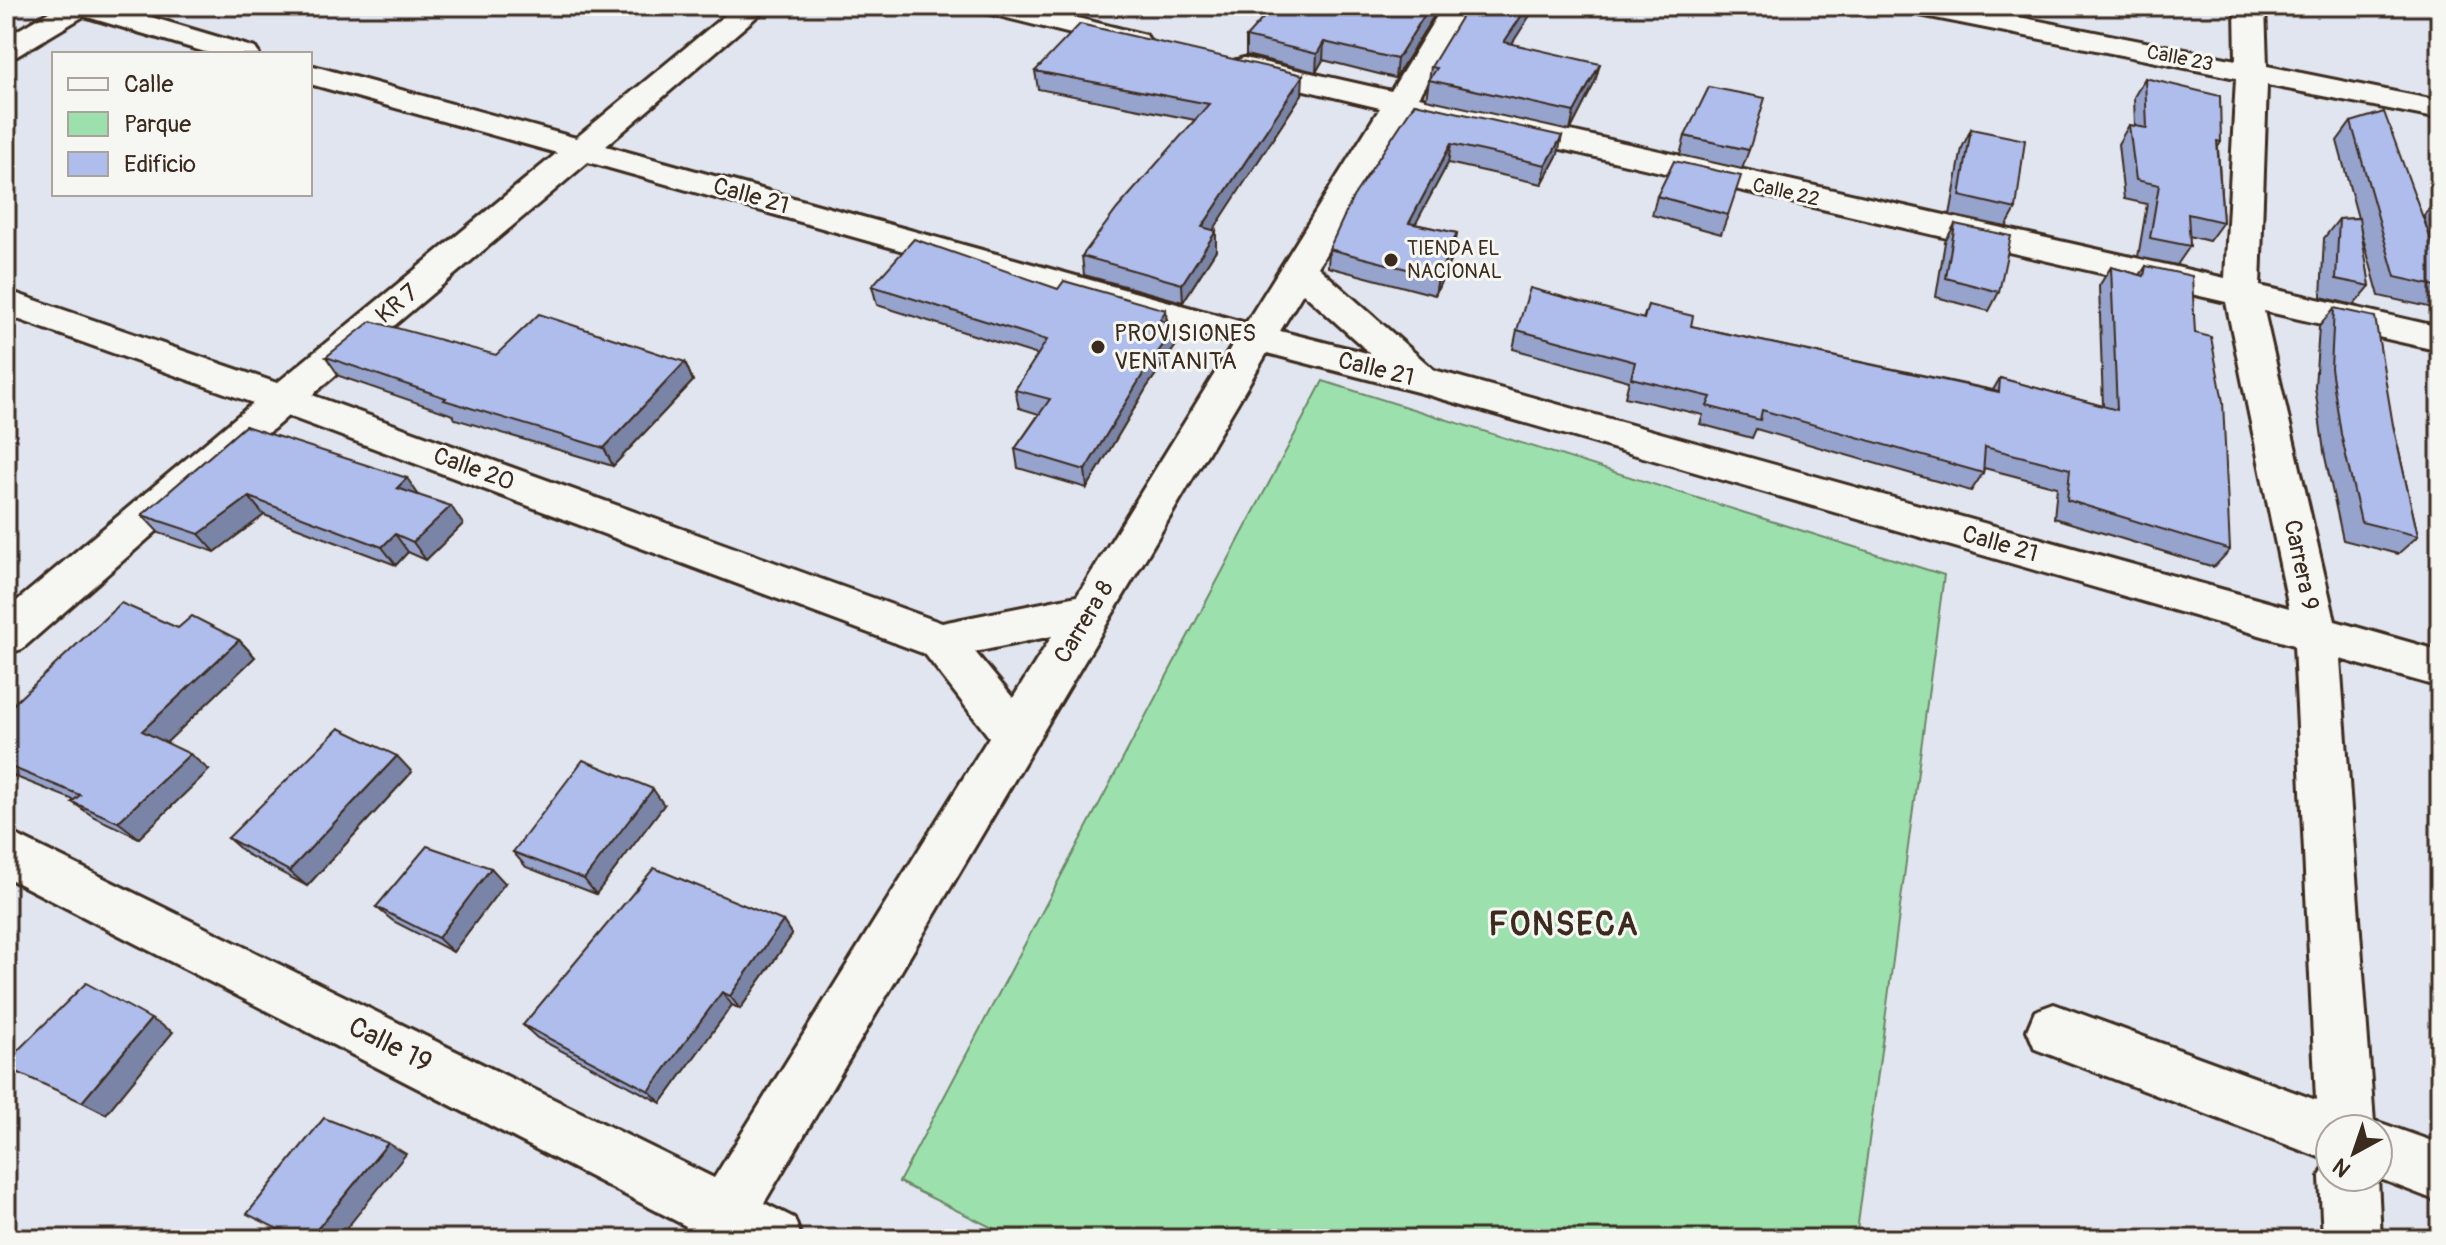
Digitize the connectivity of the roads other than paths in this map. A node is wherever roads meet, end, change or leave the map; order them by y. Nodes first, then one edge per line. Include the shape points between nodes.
1 (82, 6) edge
2 (754, 6) edge
3 (993, 6) edge
4 (1458, 6) edge
5 (1920, 6) edge
6 (2250, 6) edge
7 (1158, 46) edge
8 (6, 50) edge
9 (237, 52) edge
10 (1218, 61) edge
11 (2252, 72) junction
12 (312, 75) edge
13 (1398, 105) junction
14 (2440, 110) edge
15 (584, 150) junction
16 (1298, 269) junction
17 (2242, 294) junction
18 (6, 302) edge
19 (1257, 338) junction
20 (2440, 339) edge
21 (1426, 381) junction
22 (283, 399) junction
23 (1091, 610) junction
24 (2316, 633) junction
25 (6, 636) edge
26 (941, 641) junction
27 (2440, 669) edge
28 (1015, 736) junction
29 (6, 852) edge
30 (2054, 1030) dead end
31 (2345, 1113) edge
32 (2314, 1127) edge
33 (2394, 1156) edge
34 (2440, 1173) edge
35 (2350, 1193) edge
36 (717, 1227) edge
37 (773, 1239) edge
38 (2352, 1239) edge

1 - 8 street
1 - 9 street
2 - 15 street, KR 7
3 - 7 street
4 - 13 street, Carrera 8
5 - 11 street, Calle 23
6 - 11 street, Carrera 9
10 - 13 street, Calle 22
11 - 14 street, Calle 23
11 - 17 street, Carrera 9
12 - 15 street, Calle 21
13 - 16 street, Carrera 8
13 - 17 street, Calle 22
15 - 19 street, Calle 21
15 - 22 street, KR 7
16 - 19 street, Carrera 8
16 - 21 street
17 - 20 street, Calle 22
17 - 24 street, Carrera 9
18 - 22 street, Calle 20
19 - 21 street, Calle 21
19 - 23 street, Carrera 8
21 - 24 street, Calle 21
22 - 25 street, KR 7
22 - 26 street, Calle 20
23 - 26 street
23 - 28 street, Carrera 8
24 - 27 street, Calle 21
24 - 31 street, Carrera 9
26 - 28 street
28 - 36 street, Carrera 8
29 - 36 street, Calle 19
30 - 32 street
33 - 34 street
35 - 38 street
36 - 37 street, Calle 19

